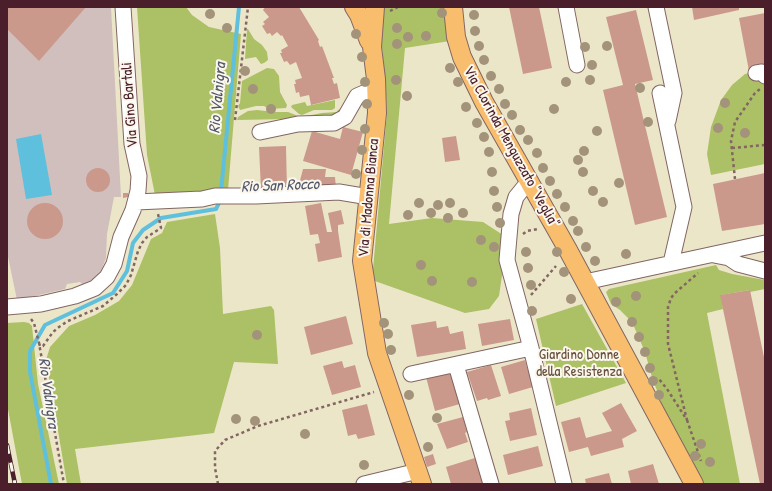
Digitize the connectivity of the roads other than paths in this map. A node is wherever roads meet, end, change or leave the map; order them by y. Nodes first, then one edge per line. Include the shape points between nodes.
1 (123, 7) edge
2 (354, 7) edge
3 (375, 7) edge
4 (453, 7) edge
5 (566, 7) edge
6 (656, 7) edge
7 (372, 47) junction
8 (577, 65) dead end
9 (377, 92) junction
10 (660, 93) dead end
11 (667, 127) junction
12 (260, 132) dead end
13 (529, 181) junction
14 (368, 197) junction
15 (136, 202) junction
16 (765, 243) edge
17 (711, 255) junction
18 (671, 264) junction
19 (765, 271) edge
20 (585, 282) junction
21 (7, 307) edge
22 (531, 348) junction
23 (456, 365) junction
24 (411, 374) dead end
25 (420, 477) edge
26 (364, 484) edge
27 (491, 484) edge
28 (564, 484) edge
29 (694, 484) edge

1 - 15 street, Via Gino Bartali via 132,144 139,176
2 - 7 main road, Via di Madonna Bianca
3 - 7 main road, Via di Madonna Bianca
4 - 13 main road, Via Clorinda Menguzzato "Veglia" via 456,37 462,57 484,102
5 - 8 street
6 - 11 street via 674,93
7 - 9 main road, Via di Madonna Bianca
9 - 12 street via 357,96 344,116 334,123 298,124
9 - 14 main road, Via di Madonna Bianca
10 - 11 street
11 - 18 street via 684,208
13 - 20 main road, Via Clorinda Menguzzato "Veglia"
13 - 22 street via 516,197 507,260
14 - 15 street via 339,192 215,196 202,199
14 - 25 main road, Via di Madonna Bianca via 362,261 377,353
15 - 21 street, Via Gino Bartali via 121,237 114,264 107,277 95,288 48,303
16 - 17 street
17 - 18 street
17 - 19 street via 729,258 738,264
18 - 20 street
20 - 29 main road, Via Clorinda Menguzzato "Veglia"
22 - 23 street
22 - 28 street
23 - 24 street
23 - 27 street
25 - 26 street

